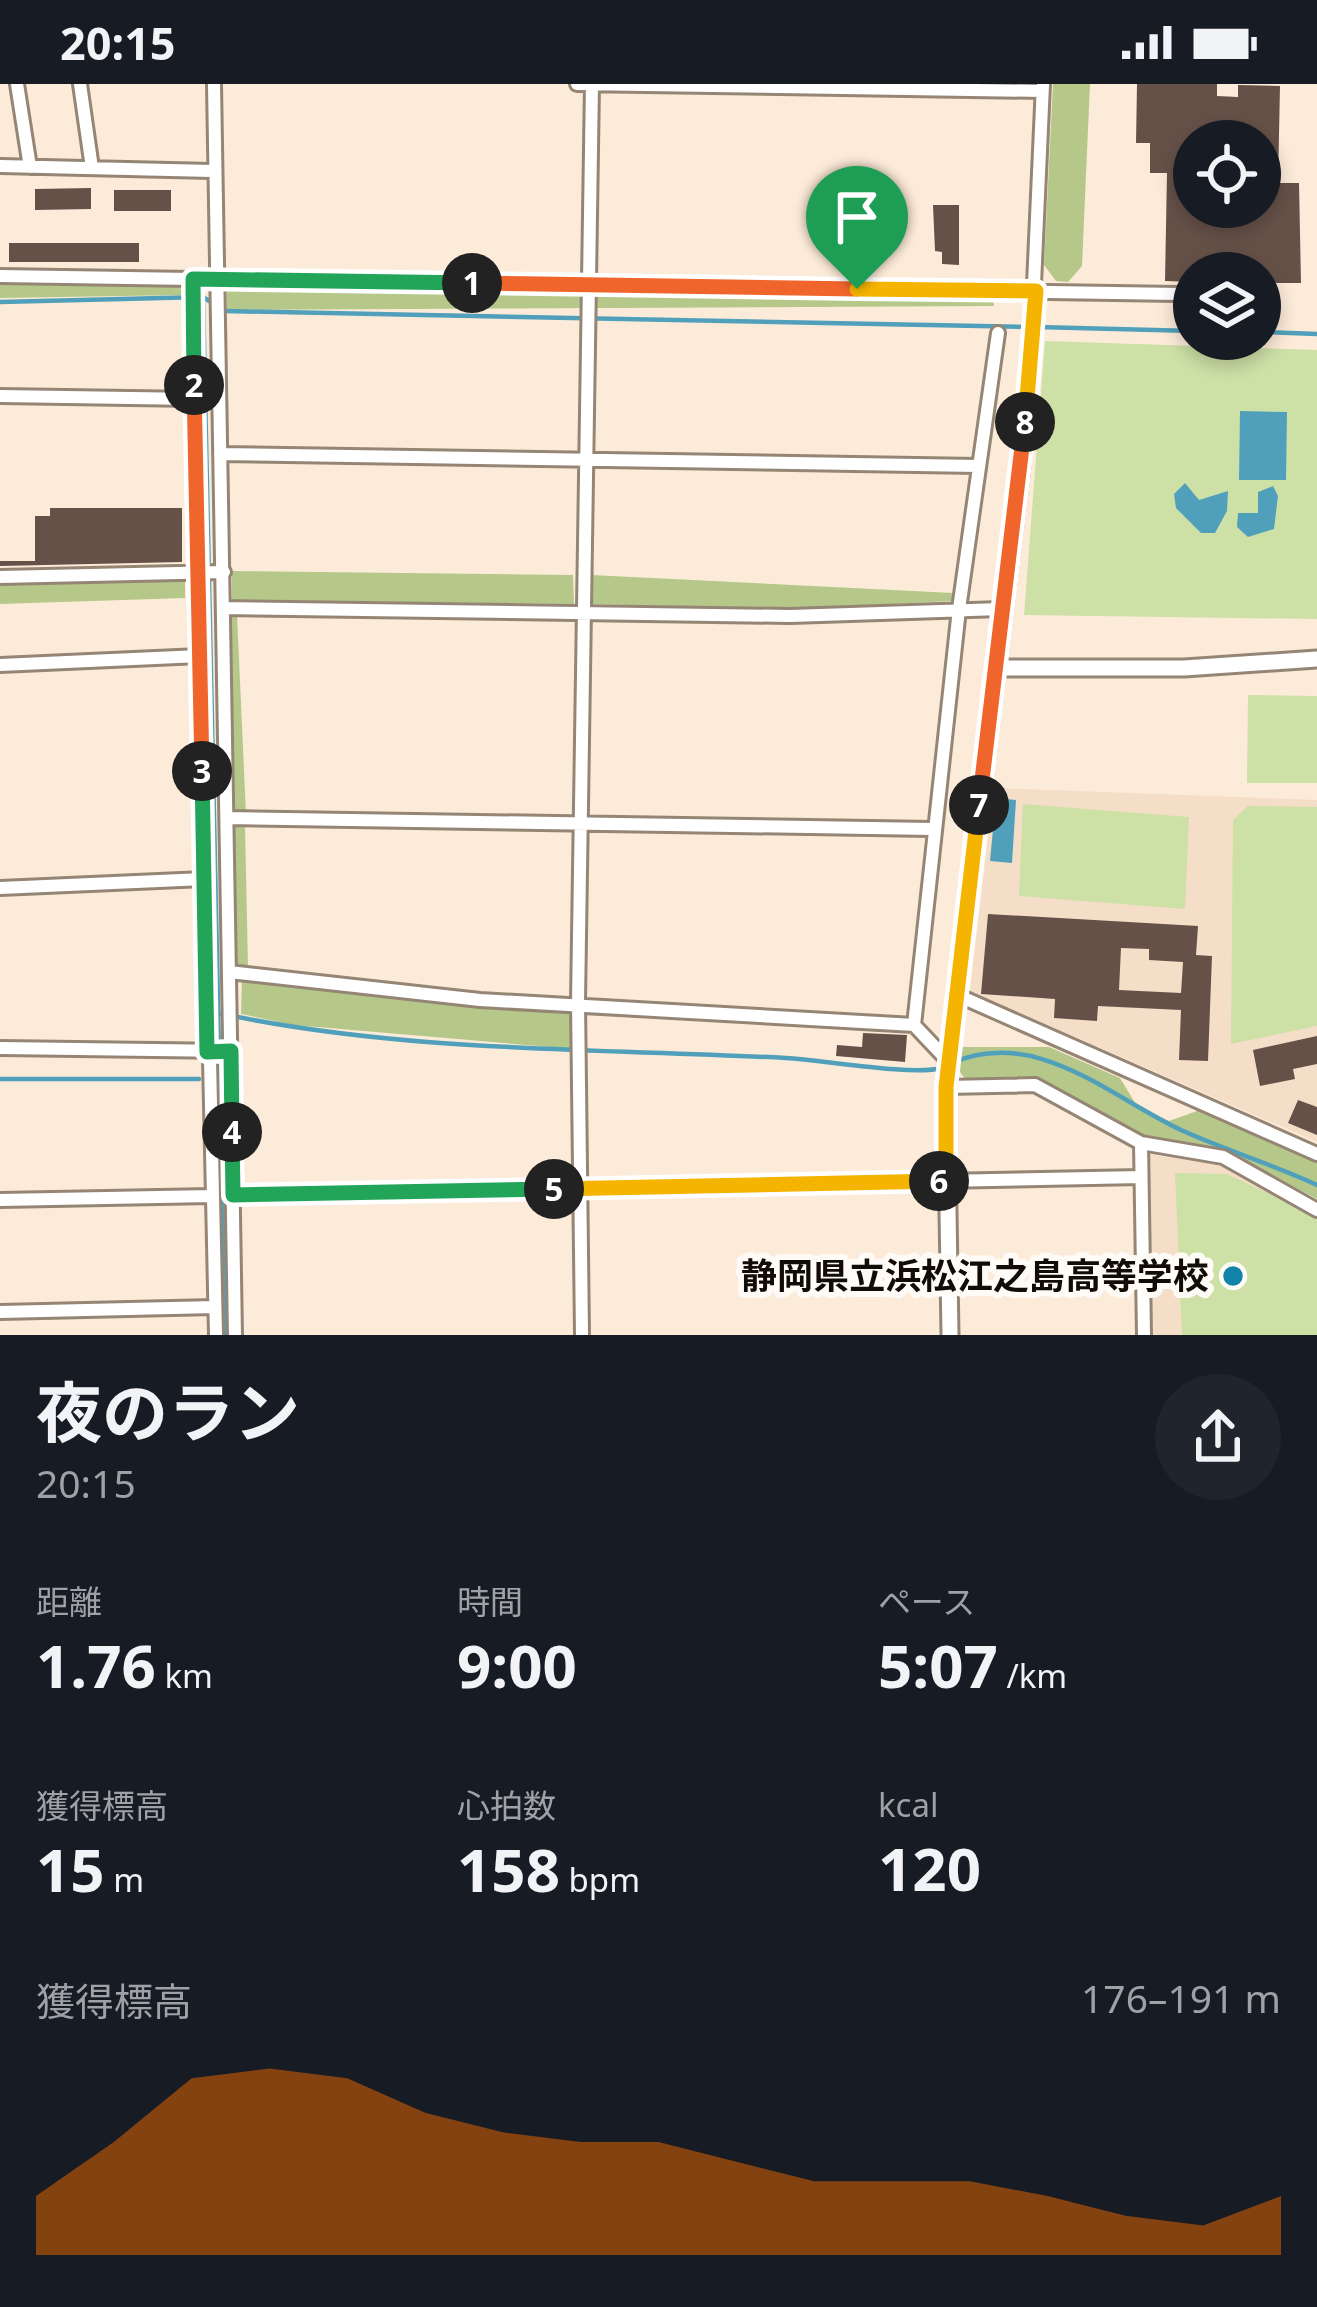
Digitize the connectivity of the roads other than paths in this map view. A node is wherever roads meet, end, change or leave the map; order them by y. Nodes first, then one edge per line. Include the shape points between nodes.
1 (17, 84) edge
2 (80, 84) edge
3 (214, 84) edge
4 (577, 84) edge
5 (592, 84) edge
6 (1042, 87) edge
7 (0, 166) edge
8 (30, 167) junction
9 (92, 168) junction
10 (212, 171) junction
11 (0, 276) edge
12 (193, 279) junction
13 (215, 279) junction
14 (590, 288) junction
15 (1173, 295) edge
16 (1035, 296) junction
17 (1032, 328) joint
18 (998, 333) dead end
19 (0, 396) edge
20 (195, 399) junction
21 (220, 454) junction
22 (586, 460) junction
23 (978, 466) junction
24 (224, 572) junction
25 (198, 573) junction
26 (0, 577) edge
27 (225, 608) junction
28 (959, 609) junction
29 (1001, 609) junction
30 (583, 614) junction
31 (200, 656) junction
32 (1317, 659) edge
33 (0, 665) edge
34 (998, 668) junction
35 (228, 818) junction
36 (582, 824) junction
37 (932, 830) junction
38 (204, 879) junction
39 (0, 888) edge
40 (229, 972) junction
41 (957, 995) junction
42 (578, 1002) junction
43 (914, 1025) junction
44 (0, 1048) edge
45 (219, 1051) junction
46 (950, 1063) junction
47 (946, 1087) junction
48 (1141, 1143) junction
49 (1317, 1154) edge
50 (1141, 1177) junction
51 (946, 1181) junction
52 (580, 1188) junction
53 (233, 1195) junction
54 (212, 1196) junction
55 (0, 1200) edge
56 (1317, 1210) edge
57 (215, 1307) junction
58 (0, 1312) edge
59 (216, 1335) edge
60 (235, 1335) edge
61 (582, 1335) edge
62 (950, 1335) edge
63 (1144, 1335) edge

1 - 8 street
2 - 9 street
3 - 10 street
4 - 5 street
5 - 6 street
5 - 14 street
6 - 16 street
7 - 8 street
8 - 9 street
9 - 10 street
10 - 13 street
11 - 12 street
12 - 13 street
12 - 20 street
13 - 14 street
13 - 21 street
14 - 16 street
14 - 22 street
15 - 16 street
16 - 17 street
17 - 29 street
18 - 23 street
19 - 20 street
20 - 25 street
21 - 22 street
21 - 24 street
22 - 23 street
22 - 30 street
23 - 28 street
24 - 25 street
24 - 27 street
25 - 26 street
25 - 31 street
27 - 30 street
27 - 35 street
28 - 29 street
28 - 30 street
28 - 37 street
29 - 34 street
30 - 36 street
31 - 33 street
31 - 38 street
32 - 34 street
34 - 41 street
35 - 36 street
35 - 40 street
36 - 37 street
36 - 42 street
37 - 43 street
38 - 39 street
38 - 45 street
40 - 42 street via 480,1000
40 - 45 street
41 - 46 street
41 - 49 street
42 - 43 street
42 - 52 street
43 - 46 street
44 - 45 street
45 - 53 street
45 - 54 street
46 - 47 street
47 - 48 street via 1035,1084
47 - 51 street
48 - 50 street
48 - 56 street via 1223,1157
50 - 51 street
50 - 63 street
51 - 52 street
51 - 62 street
52 - 53 street
52 - 61 street
53 - 60 street
54 - 55 street
54 - 57 street
57 - 58 street
57 - 59 street

